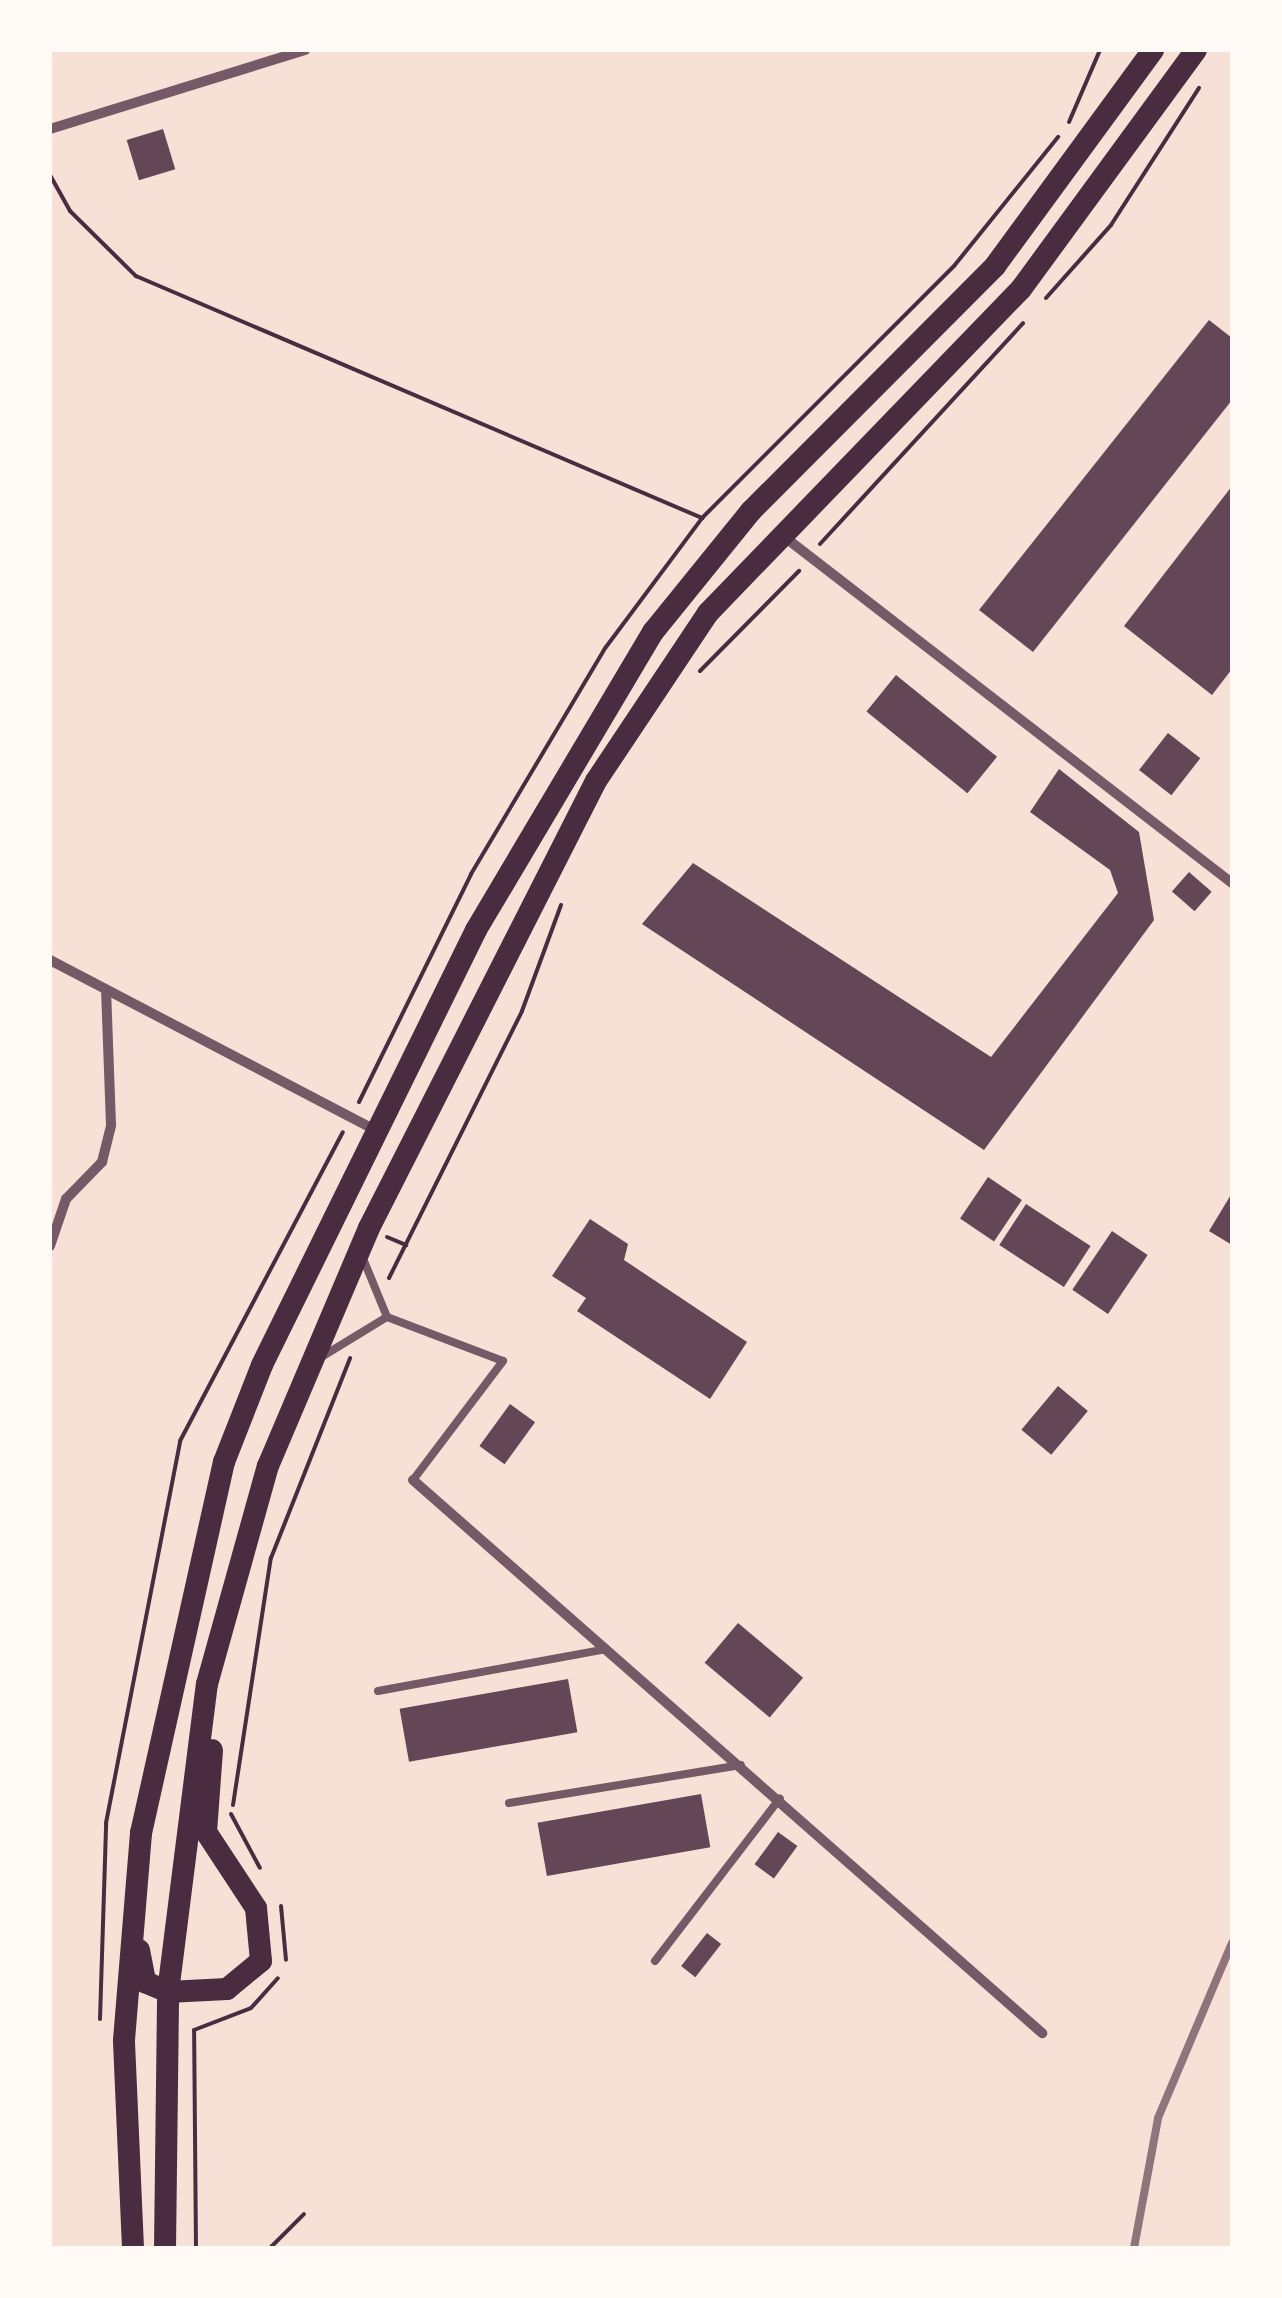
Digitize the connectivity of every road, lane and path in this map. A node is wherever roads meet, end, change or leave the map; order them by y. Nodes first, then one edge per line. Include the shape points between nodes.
1 (306, 50) edge
2 (1100, 50) edge
3 (1153, 50) edge
4 (1196, 50) edge
5 (50, 129) edge
6 (50, 174) edge
7 (702, 518) junction
8 (780, 532) junction
9 (810, 559) junction
10 (686, 687) dead end
11 (1232, 884) edge
12 (563, 900) dead end
13 (50, 960) edge
14 (106, 990) junction
15 (351, 1120) junction
16 (380, 1133) junction
17 (50, 1246) edge
18 (360, 1250) junction
19 (376, 1303) junction
20 (386, 1317) junction
21 (362, 1326) junction
22 (308, 1368) junction
23 (413, 1480) joint
24 (152, 1582) dead end
25 (606, 1649) junction
26 (207, 1684) junction
27 (378, 1691) dead end
28 (742, 1765) junction
29 (780, 1798) junction
30 (509, 1804) dead end
31 (142, 1832) junction
32 (264, 1877) dead end
33 (278, 1900) dead end
34 (655, 1961) dead end
35 (168, 1992) junction
36 (1042, 2033) dead end
37 (304, 2214) dead end
38 (133, 2248) edge
39 (165, 2248) edge
40 (196, 2248) edge
41 (270, 2248) edge

1 - 5 street
2 - 7 path via 1068,124 954,266
3 - 16 main road via 995,266 752,511 652,632 486,913
4 - 8 main road via 1021,289
6 - 7 path via 70,211 136,276
7 - 15 path via 546,737
8 - 9 street
8 - 18 main road via 708,613 596,781
9 - 10 path
9 - 11 street
12 - 19 path via 522,1011
13 - 14 street
14 - 15 street
14 - 17 street via 112,1126 102,1162 66,1199
15 - 16 street
15 - 24 path via 180,1442
16 - 31 main road via 224,1462
18 - 19 lane
18 - 22 main road
19 - 20 lane
20 - 21 lane
20 - 23 lane via 503,1360
21 - 22 lane
21 - 32 path via 271,1558 231,1814
22 - 26 main road via 268,1466
23 - 25 street
25 - 27 lane
25 - 28 street
26 - 35 main road
26 - 35 main road via 214,1737 206,1832 256,1908 261,1961 227,1989
28 - 29 street
28 - 30 lane
29 - 34 lane
29 - 36 street
31 - 35 main road via 139,1972
31 - 38 main road via 124,2040
33 - 40 path via 289,1954 273,1990 194,2030
35 - 39 main road
37 - 41 path

